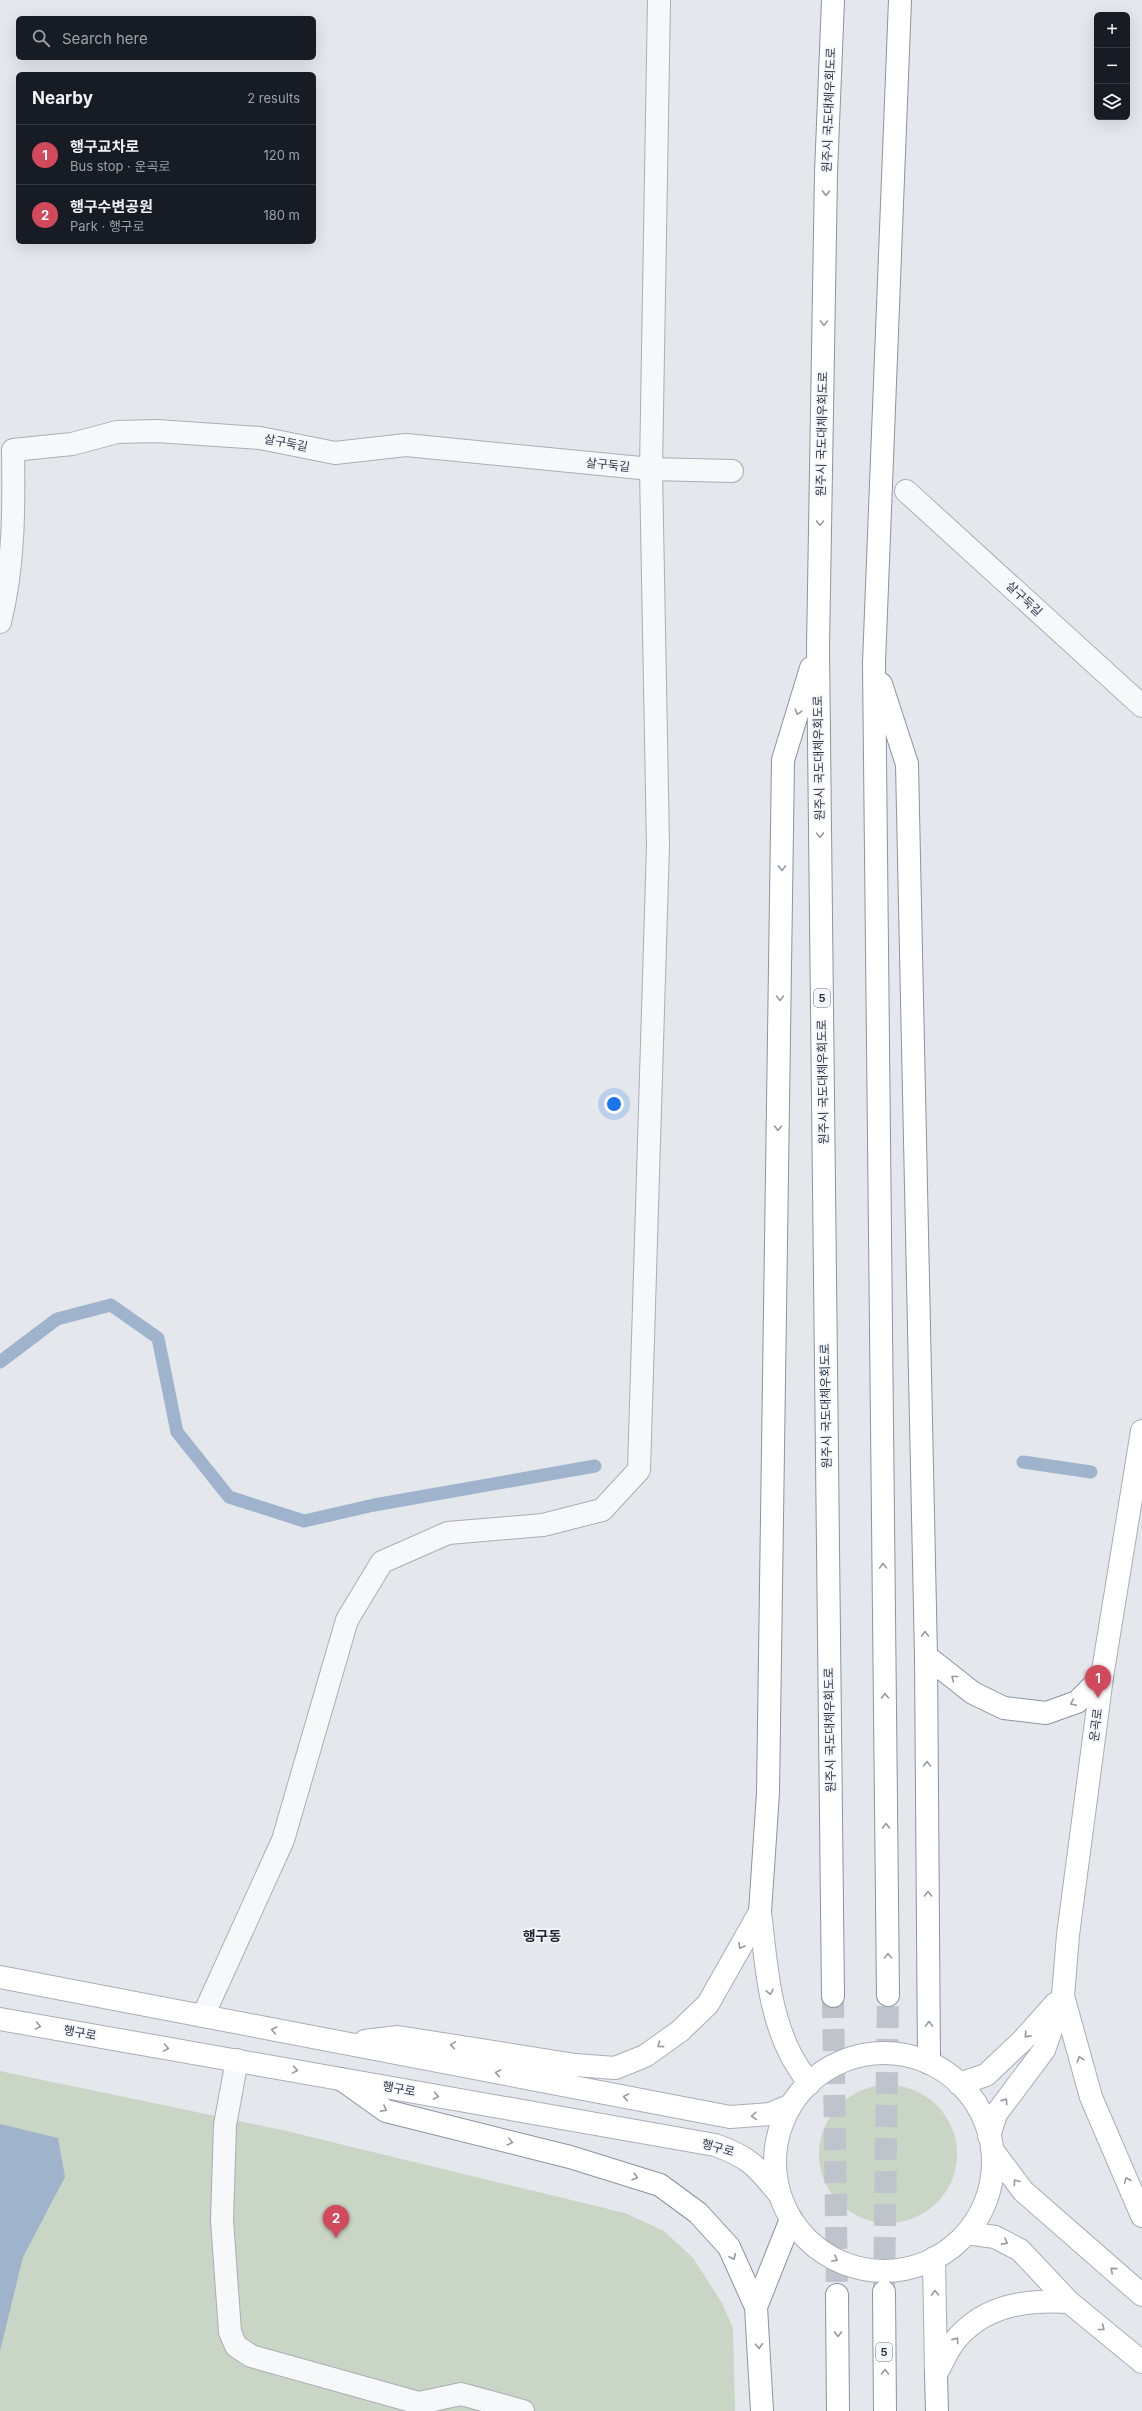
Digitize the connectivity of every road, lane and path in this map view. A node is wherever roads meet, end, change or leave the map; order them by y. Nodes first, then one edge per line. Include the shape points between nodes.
1 (659, 0) edge
2 (833, 0) edge
3 (900, 0) edge
4 (7, 447) edge
5 (651, 470) junction
6 (732, 471) dead end
7 (906, 491) dead end
8 (0, 622) edge
9 (818, 648) junction
10 (874, 663) junction
11 (1142, 706) edge
12 (1142, 1431) edge
13 (926, 1656) junction
14 (1102, 1677) junction
15 (760, 1912) junction
16 (0, 1977) edge
17 (888, 1995) tunnel mouth
18 (833, 1996) tunnel mouth
19 (1063, 1996) junction
20 (204, 2016) junction
21 (0, 2019) edge
22 (347, 2044) junction
23 (237, 2060) junction
24 (929, 2063) junction
25 (341, 2079) junction
26 (809, 2084) junction
27 (959, 2084) junction
28 (791, 2105) junction
29 (991, 2143) junction
30 (780, 2196) junction
31 (1142, 2216) edge
32 (791, 2219) junction
33 (967, 2233) junction
34 (934, 2258) junction
35 (884, 2292) tunnel mouth
36 (837, 2295) tunnel mouth
37 (1142, 2295) edge
38 (1069, 2302) junction
39 (756, 2307) junction
40 (1142, 2362) edge
41 (936, 2374) junction
42 (524, 2411) edge
43 (762, 2411) edge
44 (838, 2411) edge
45 (885, 2411) edge
46 (937, 2411) edge

1 - 5 street
2 -> 9 main road, 원주시 국도대체우회도로 / 5 via 826,181
3 - 10 main road
4 - 5 street, 살구둑길 via 72,444 117,432 157,431 260,438 336,453 406,445
4 - 8 street, 살구둑길 via 14,512 8,590
5 - 6 street, 살구둑길
5 - 20 street via 658,846 639,1470 602,1510 543,1525 448,1533 382,1562 347,1620 283,1840
7 - 11 street, 살구둑길
9 -> 15 main road via 783,760 768,1794
9 -> 18 main road, 원주시 국도대체우회도로 / 5
13 -> 10 main road via 907,764
17 -> 10 main road
12 - 14 main road, 운곡로
14 -> 13 main road via 1077,1702 1046,1713 1004,1708 973,1694
24 -> 13 main road
14 - 19 main road, 운곡로 via 1068,1935
15 -> 22 main road via 708,2004 680,2031 646,2056 615,2068 575,2065 398,2037
15 -> 26 main road via 768,1982 778,2024 791,2056
16 - 20 main road
19 -> 27 main road via 1023,2040 986,2075
29 -> 19 main road via 996,2114 1044,2050
31 -> 19 main road via 1091,2098
22 -> 20 main road
21 -> 23 main road, 행구로
28 -> 22 main road via 770,2114 730,2117
23 -> 25 main road, 행구로
23 - 42 street via 225,2125 222,2220 230,2332 236,2346 251,2356 419,2404 461,2394
24 - 26 main road via 906,2056 882,2053 859,2056 836,2064
24 - 27 main road
25 -> 30 main road, 행구로 via 715,2145 738,2152 756,2166
25 -> 39 main road via 386,2111 570,2157 660,2185 698,2213 728,2247
26 - 28 main road
27 - 29 main road via 971,2096 985,2122
28 - 30 main road via 776,2145 775,2171
29 - 33 main road via 992,2180 983,2209
37 -> 29 main road via 1023,2191
30 - 32 main road
32 -> 34 main road via 809,2242 833,2259 860,2269 890,2271 919,2266
32 - 39 main road
33 - 34 main road via 946,2253
33 -> 38 main road via 995,2237 1020,2250
41 -> 34 main road
45 -> 35 main road, 5
36 -> 44 main road
38 -> 40 main road
41 -> 38 main road via 957,2337 1002,2307 1036,2301
39 -> 43 main road
41 - 46 main road

